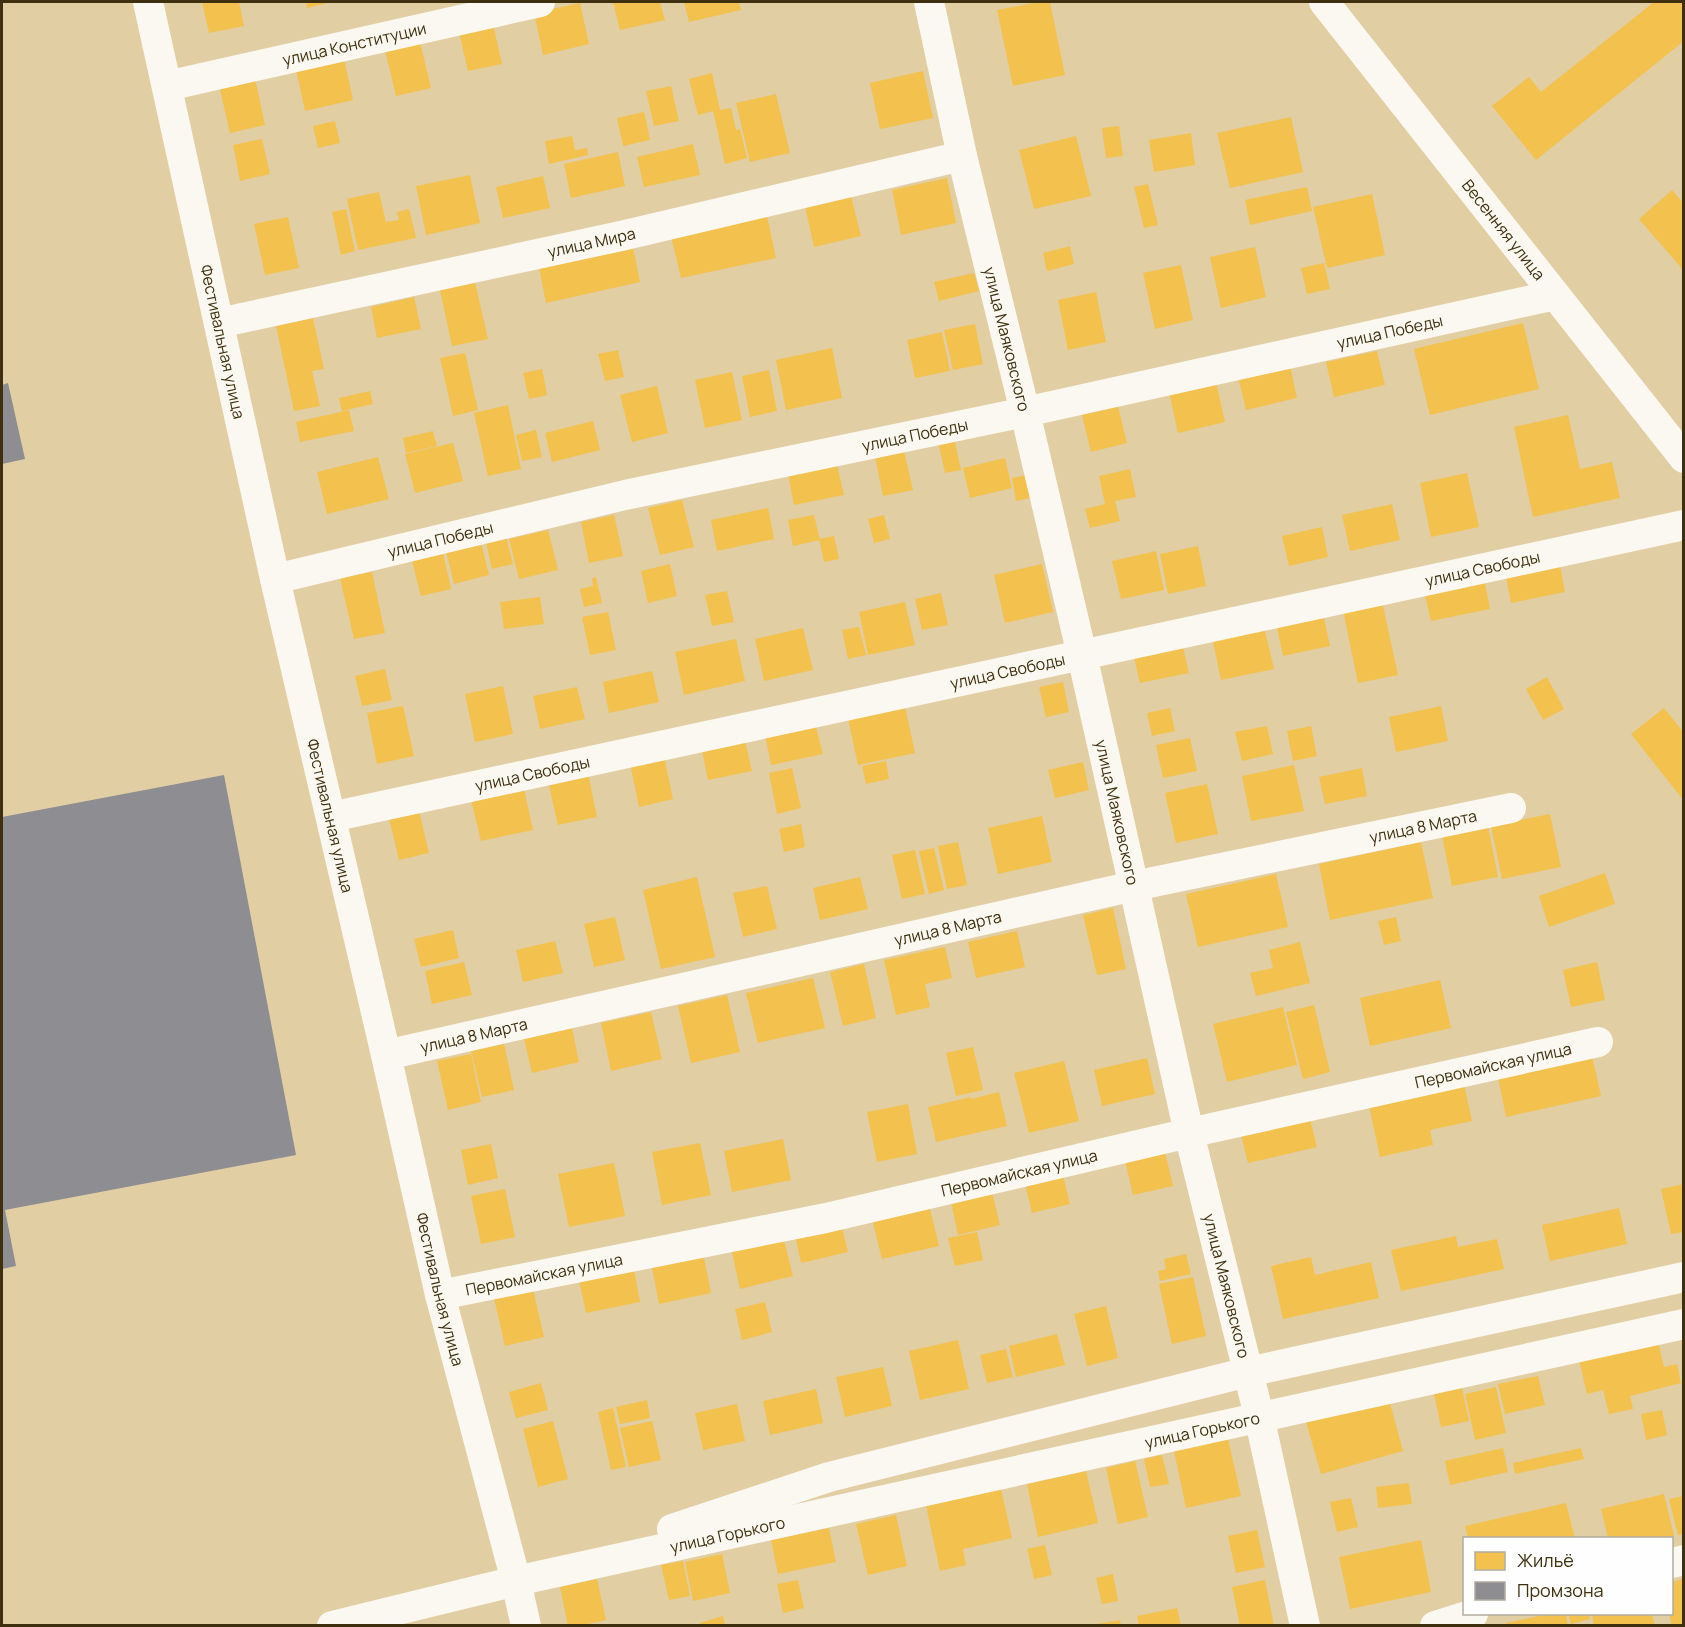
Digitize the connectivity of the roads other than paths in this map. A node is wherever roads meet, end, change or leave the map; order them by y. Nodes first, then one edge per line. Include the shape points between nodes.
1 (148, 2) edge
2 (540, 2) edge
3 (929, 2) edge
4 (1329, 4) edge
5 (167, 86) junction
6 (962, 156) junction
7 (1555, 295) junction
8 (219, 323) junction
9 (1025, 412) junction
10 (1683, 458) edge
11 (1683, 525) edge
12 (275, 579) junction
13 (1082, 655) junction
14 (1511, 808) dead end
15 (331, 817) junction
16 (1134, 886) junction
17 (1598, 1042) dead end
18 (386, 1055) junction
19 (1189, 1133) junction
20 (1683, 1276) edge
21 (440, 1295) junction
22 (1683, 1324) edge
23 (1248, 1372) junction
24 (1259, 1416) junction
25 (516, 1581) junction
26 (1470, 1615) edge
27 (332, 1626) edge
28 (525, 1626) edge
29 (1305, 1626) edge
30 (1435, 1626) edge

1 - 5 street, Фестивальная улица
2 - 5 street, улица Конституции
3 - 6 street, улица Маяковского
4 - 7 street, Весенняя улица
5 - 8 street, Фестивальная улица
6 - 8 street, улица Мира via 621,236
6 - 9 street, улица Маяковского
7 - 9 street, улица Победы
7 - 10 street, Весенняя улица
8 - 12 street, Фестивальная улица
9 - 12 street, улица Победы via 625,495
9 - 13 street, улица Маяковского
11 - 13 street, улица Свободы
12 - 15 street, Фестивальная улица
13 - 15 street, улица Свободы
13 - 16 street, улица Маяковского
14 - 16 street, улица 8 Марта
15 - 18 street, Фестивальная улица
16 - 18 street, улица 8 Марта
16 - 19 street, улица Маяковского
17 - 19 street, Первомайская улица
18 - 21 street, Фестивальная улица
19 - 21 street, Первомайская улица via 826,1218
19 - 23 street, улица Маяковского
20 - 23 street, улица Горького
21 - 25 street, Фестивальная улица
22 - 24 street, улица Горького
23 - 24 street, улица Маяковского
23 - 25 street, улица Горького via 829,1477
24 - 25 street, улица Горького
24 - 29 street, улица Маяковского
25 - 27 street
25 - 28 street, Фестивальная улица
26 - 30 street

